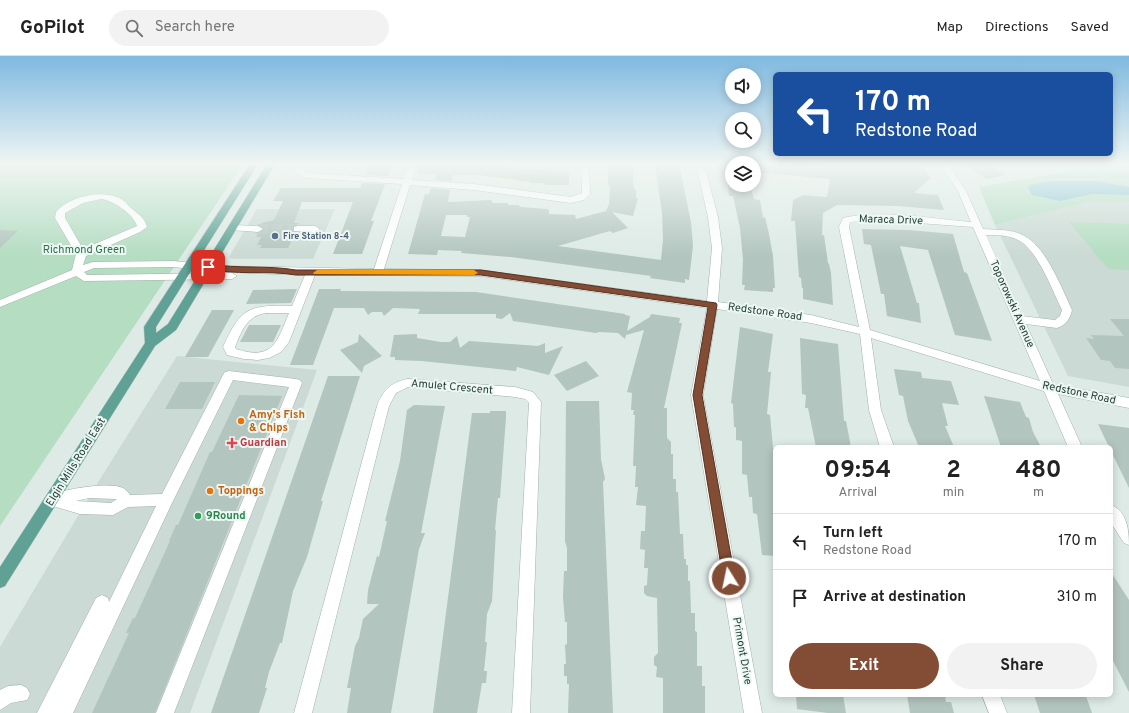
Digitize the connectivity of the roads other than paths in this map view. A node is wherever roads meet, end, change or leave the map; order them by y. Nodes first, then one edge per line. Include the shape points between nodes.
1 (235, 195) edge
2 (253, 195) edge
3 (403, 195) edge
4 (536, 195) edge
5 (585, 195) edge
6 (708, 195) edge
7 (963, 195) edge
8 (233, 228) junction
9 (979, 228) junction
10 (258, 229) tunnel mouth
11 (297, 229) tunnel mouth
12 (316, 229) dead end
13 (81, 254) junction
14 (191, 265) junction
15 (208, 267) junction
16 (77, 271) junction
17 (296, 272) junction
18 (378, 272) junction
19 (311, 273) junction
20 (203, 277) junction
21 (183, 278) junction
22 (0, 304) edge
23 (713, 305) junction
24 (296, 310) junction
25 (1019, 319) junction
26 (865, 332) junction
27 (151, 343) junction
28 (1049, 388) junction
29 (1129, 403) edge
30 (886, 445) edge
31 (1074, 445) edge
32 (51, 500) junction
33 (166, 500) junction
34 (1113, 514) edge
35 (1129, 538) edge
36 (0, 581) edge
37 (102, 603) dead end
38 (21, 694) dead end
39 (992, 697) edge
40 (0, 701) edge
41 (46, 713) edge
42 (64, 713) edge
43 (165, 713) edge
44 (303, 713) edge
45 (521, 713) edge
46 (753, 713) edge
47 (998, 713) edge

1 - 14 main road, Elgin Mills Road East
2 - 8 main road, Elgin Mills Road East
3 - 18 street
4 - 5 street via 575,200
6 - 23 street, Primont Drive via 717,248
7 - 9 street, Toporowski Avenue
8 - 10 street
8 - 15 main road, Elgin Mills Road East
9 - 25 street, Toporowski Avenue
9 - 25 street via 1022,238 1034,248 1067,310 1065,318 1057,324
9 - 26 street, Maraca Drive via 877,218 846,220 844,227
11 - 12 street
13 - 13 street via 137,230 142,227 141,220 114,198 87,198 73,204 61,212 60,218
13 - 16 street
14 - 15 street, Redstone Road
14 - 16 street, Redstone Road via 93,266
14 - 21 main road, Elgin Mills Road East
15 - 17 street, Redstone Road
15 - 20 main road, Elgin Mills Road East
16 - 21 street, Redstone Road via 84,278
16 - 22 street, Redstone Road
17 - 19 street, Redstone Road
17 - 20 street, Redstone Road via 279,276
18 - 19 street, Redstone Road
18 - 23 street, Redstone Road via 481,273
19 - 24 street
20 - 21 street, Redstone Road
20 - 27 main road, Elgin Mills Road East via 172,327
21 - 27 main road, Elgin Mills Road East via 150,328
23 - 26 street, Redstone Road via 811,319
23 - 46 street, Primont Drive via 697,395
24 - 24 street via 258,310 249,313 228,347 231,352 238,355 263,356 274,351 282,344
25 - 28 street, Toporowski Avenue
26 - 28 street, Redstone Road
26 - 30 street via 874,410
27 - 32 main road, Elgin Mills Road East
28 - 29 street, Redstone Road
28 - 31 street, Toporowski Avenue
32 - 33 street via 80,508 113,510 126,501
32 - 36 main road, Elgin Mills Road East
33 - 42 street
33 - 43 street via 229,375 296,384
34 - 35 street
37 - 41 street
38 - 40 street via 8,695
39 - 47 street
44 - 45 street, Amulet Crescent via 383,406 390,390 408,383 515,392 529,395 535,402

